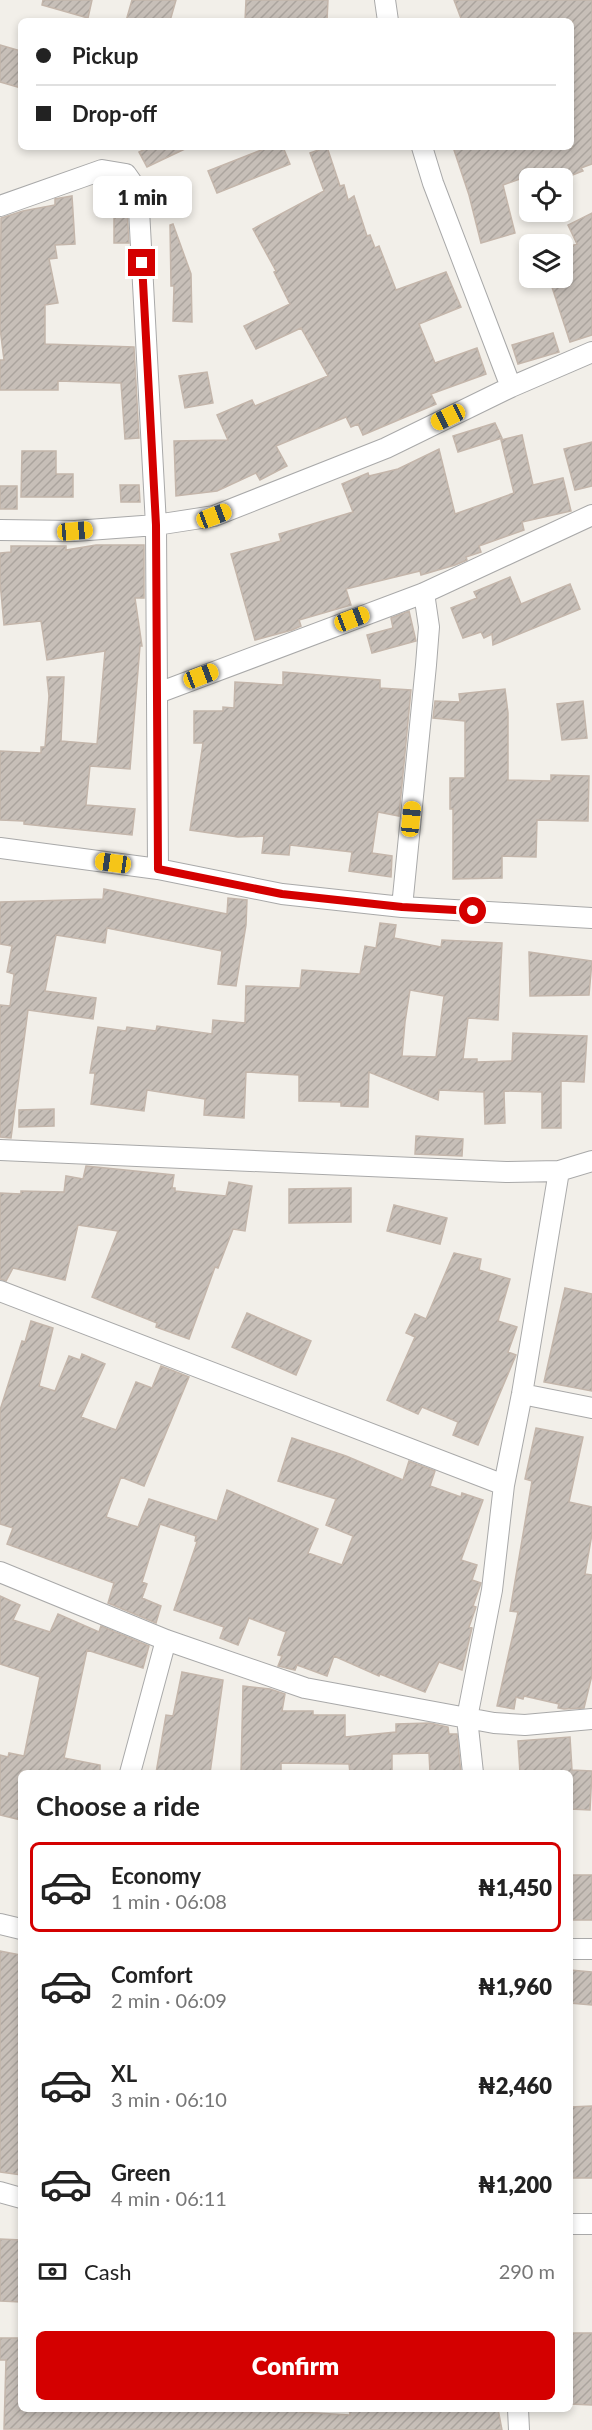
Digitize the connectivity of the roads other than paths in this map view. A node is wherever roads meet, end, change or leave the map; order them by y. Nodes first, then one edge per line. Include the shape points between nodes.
1 (384, 0) edge
2 (387, 18) edge
3 (423, 150) edge
4 (0, 206) edge
5 (592, 352) edge
6 (511, 387) junction
7 (592, 515) edge
8 (156, 525) junction
9 (0, 530) edge
10 (424, 593) junction
11 (158, 693) junction
12 (0, 848) edge
13 (158, 869) junction
14 (402, 907) junction
15 (592, 918) edge
16 (0, 1149) edge
17 (592, 1161) edge
18 (559, 1171) junction
19 (0, 1292) edge
20 (522, 1394) junction
21 (592, 1408) edge
22 (504, 1485) junction
23 (0, 1572) edge
24 (166, 1640) junction
25 (467, 1718) junction
26 (592, 1719) edge
27 (131, 1770) edge
28 (473, 1770) edge
29 (0, 1924) edge
30 (18, 1928) edge
31 (573, 1949) edge
32 (592, 1949) edge
33 (0, 2192) edge
34 (18, 2197) edge
35 (573, 2224) edge
36 (592, 2224) edge
37 (518, 2412) edge
38 (519, 2430) edge

1 - 2 street
3 - 6 street
4 - 8 street via 102,170 126,174 138,191
5 - 6 street
6 - 8 street via 386,448 214,516
7 - 10 street
8 - 9 street via 75,531
8 - 11 street
10 - 11 street
10 - 14 street via 429,627
11 - 13 street
12 - 13 street
13 - 14 street via 282,894
14 - 15 street
16 - 18 street via 494,1172
17 - 18 street
18 - 20 street
19 - 22 street
20 - 21 street
20 - 22 street
22 - 25 street via 492,1590
23 - 24 street
24 - 25 street via 304,1688
24 - 27 street
25 - 26 street via 525,1725
25 - 28 street
29 - 30 street
31 - 32 street
33 - 34 street
35 - 36 street
37 - 38 street

